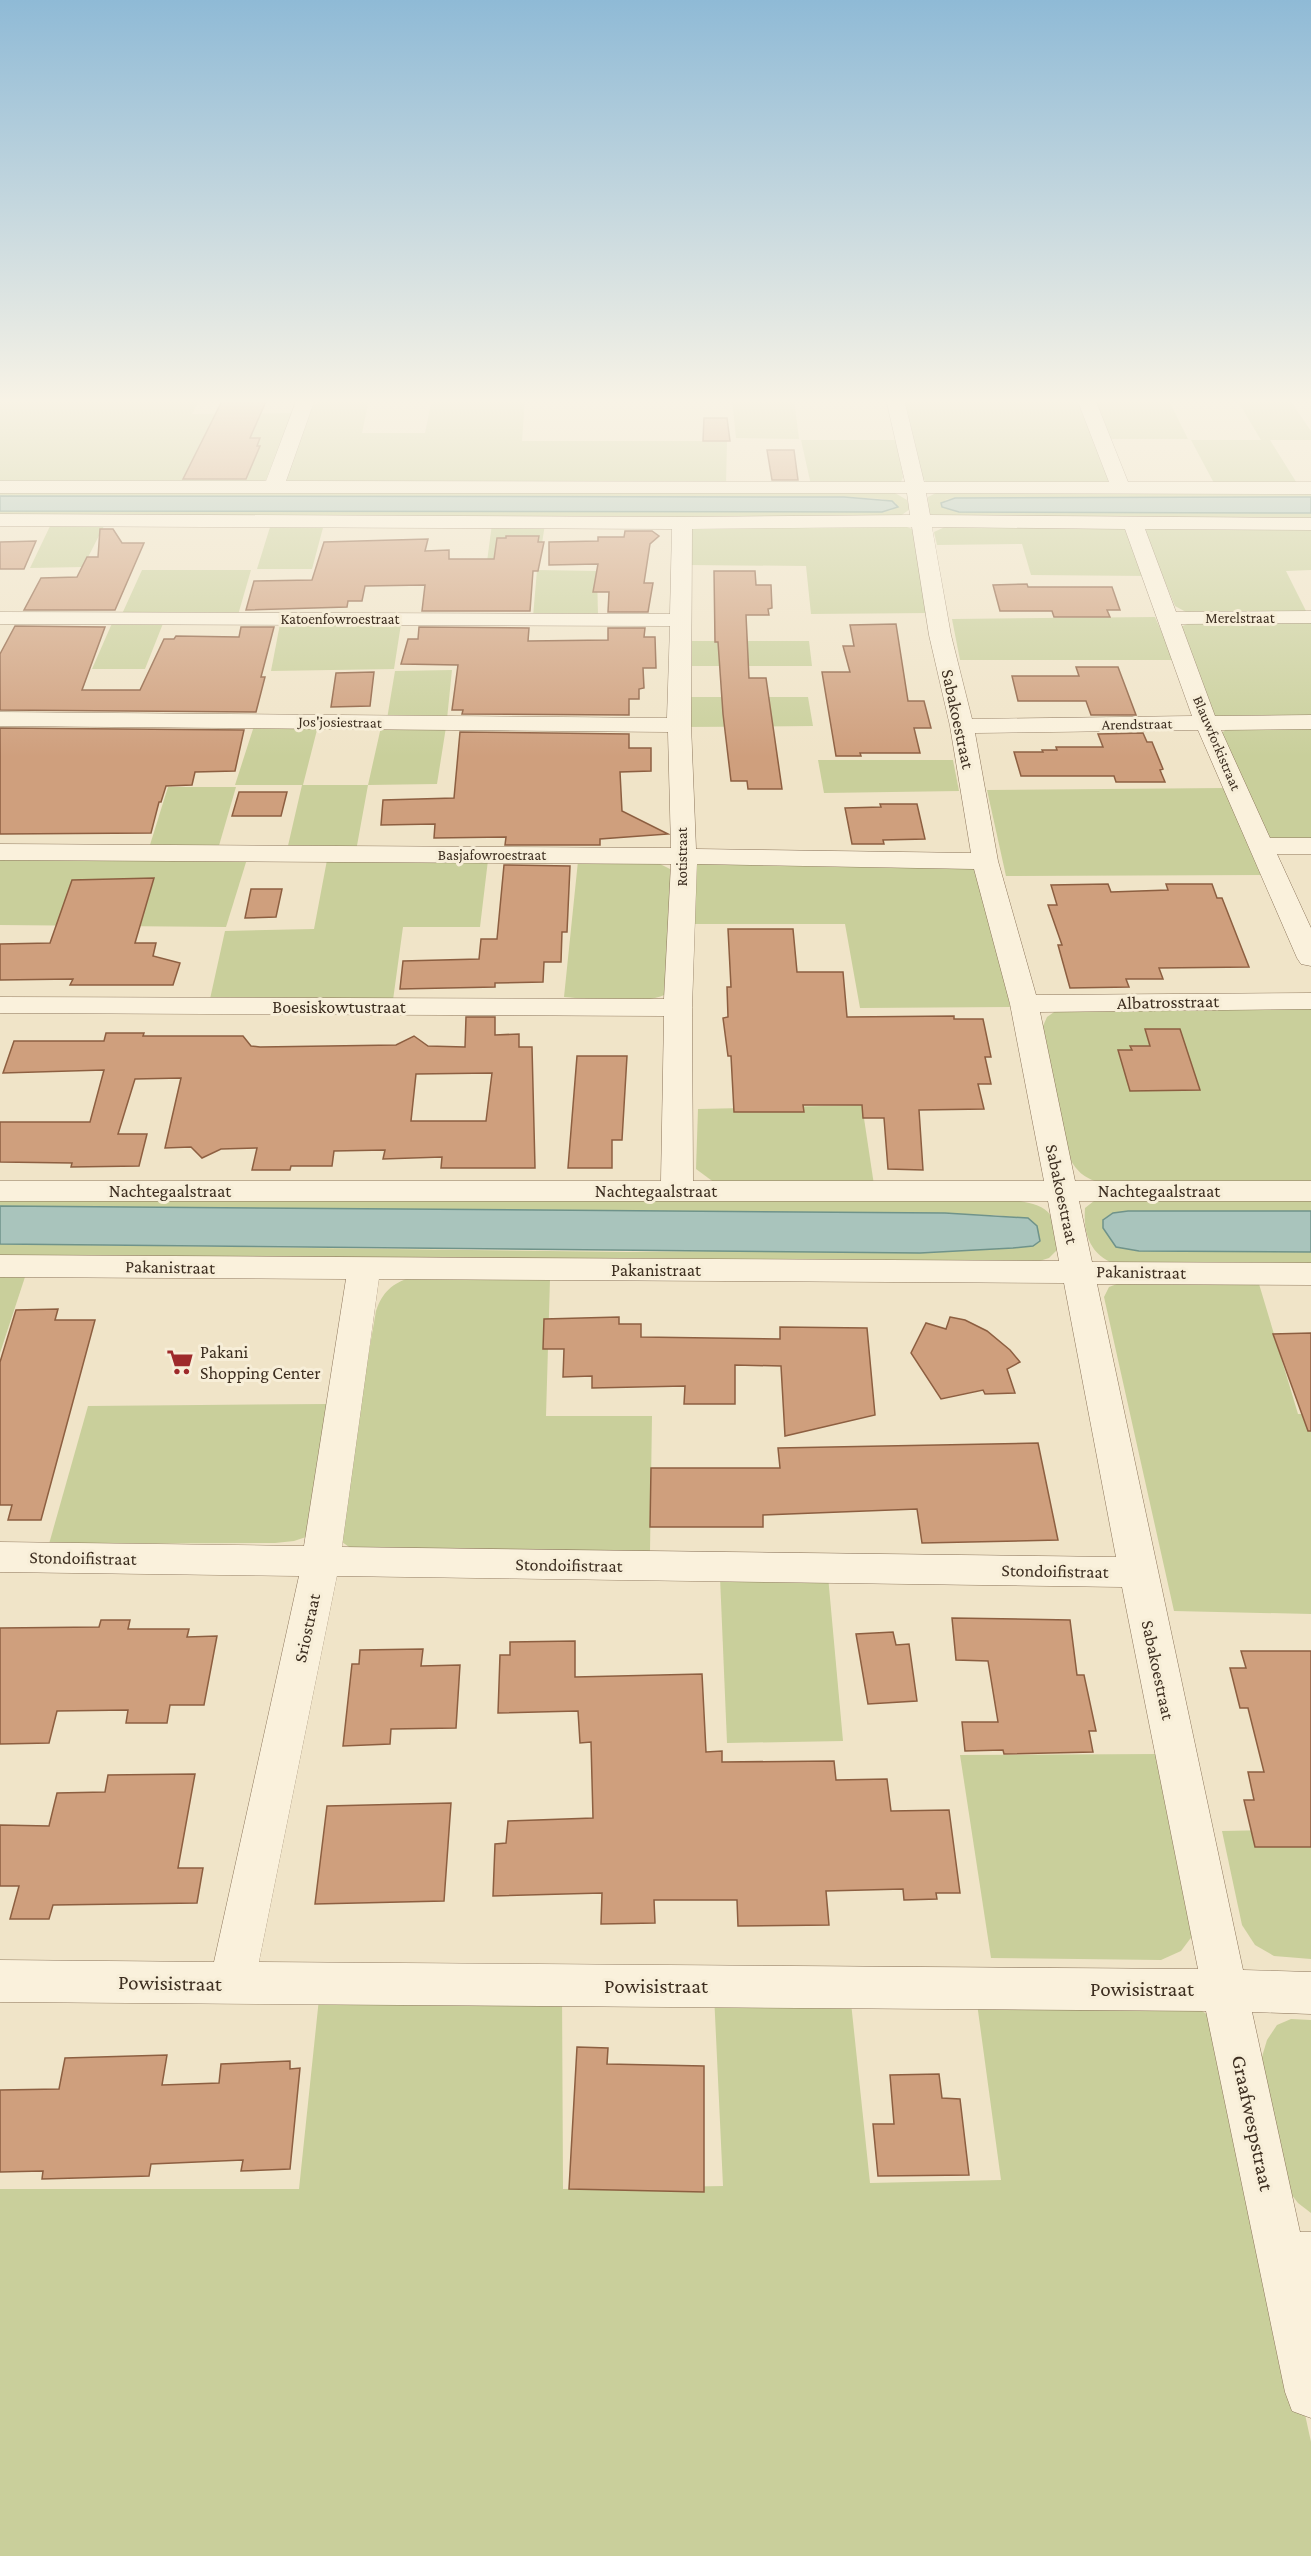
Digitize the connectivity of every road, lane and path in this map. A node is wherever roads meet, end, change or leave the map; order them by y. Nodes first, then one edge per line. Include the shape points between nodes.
1 (0, 520) edge
2 (922, 521) junction
3 (681, 523) junction
4 (1133, 524) junction
5 (1311, 524) edge
6 (1311, 617) edge
7 (0, 618) edge
8 (1169, 618) junction
9 (680, 620) junction
10 (0, 719) edge
11 (1311, 722) edge
12 (1206, 723) junction
13 (679, 725) junction
14 (962, 726) junction
15 (1261, 846) junction
16 (1311, 846) edge
17 (0, 852) edge
18 (684, 856) junction
19 (985, 861) junction
20 (1311, 958) edge
21 (1311, 1001) edge
22 (1024, 1004) junction
23 (0, 1005) edge
24 (678, 1008) junction
25 (0, 1191) edge
26 (677, 1191) junction
27 (1061, 1191) junction
28 (1311, 1191) edge
29 (0, 1266) edge
30 (364, 1269) junction
31 (1078, 1271) junction
32 (1311, 1274) edge
33 (0, 1557) edge
34 (321, 1562) junction
35 (1138, 1572) junction
36 (0, 1980) edge
37 (232, 1984) junction
38 (1225, 1990) junction
39 (1311, 1993) edge
40 (1296, 2257) edge
41 (1311, 2392) edge

1 - 3 street
2 - 3 street
2 - 4 street
2 - 14 street, Sabakoestraat via 940,635
3 - 9 street, Rotistraat
4 - 5 street
4 - 8 street, Blauwforkistraat
6 - 8 street, Merelstraat
7 - 9 street, Katoenfowroestraat
8 - 12 street, Blauwforkistraat
9 - 13 street, Rotistraat
10 - 13 street, Jos'josiestraat
11 - 12 street, Arendstraat
12 - 14 street, Arendstraat
12 - 15 street, Blauwforkistraat
13 - 18 street, Rotistraat
14 - 19 street, Sabakoestraat
15 - 16 street
15 - 20 street, Blauwforkistraat
17 - 18 street, Basjafowroestraat
18 - 19 street, Basjafowroestraat
18 - 24 street, Rotistraat
19 - 22 street, Sabakoestraat
21 - 22 street, Albatrosstraat
22 - 27 street, Sabakoestraat
23 - 24 street, Boesiskowtustraat
24 - 26 street, Rotistraat
25 - 26 street, Nachtegaalstraat
26 - 27 street, Nachtegaalstraat
27 - 28 street, Nachtegaalstraat
27 - 31 street, Sabakoestraat
29 - 30 street, Pakanistraat
30 - 31 street, Pakanistraat
30 - 34 street, Sriostraat
31 - 32 street, Pakanistraat
31 - 35 street, Sabakoestraat
33 - 34 street, Stondoifistraat
34 - 35 street, Stondoifistraat
34 - 37 street, Sriostraat
35 - 38 street, Sabakoestraat
36 - 37 street, Powisistraat
37 - 38 street, Powisistraat
38 - 39 street, Powisistraat
38 - 40 street, Graafwespstraat
40 - 41 street, Graafwespstraat

